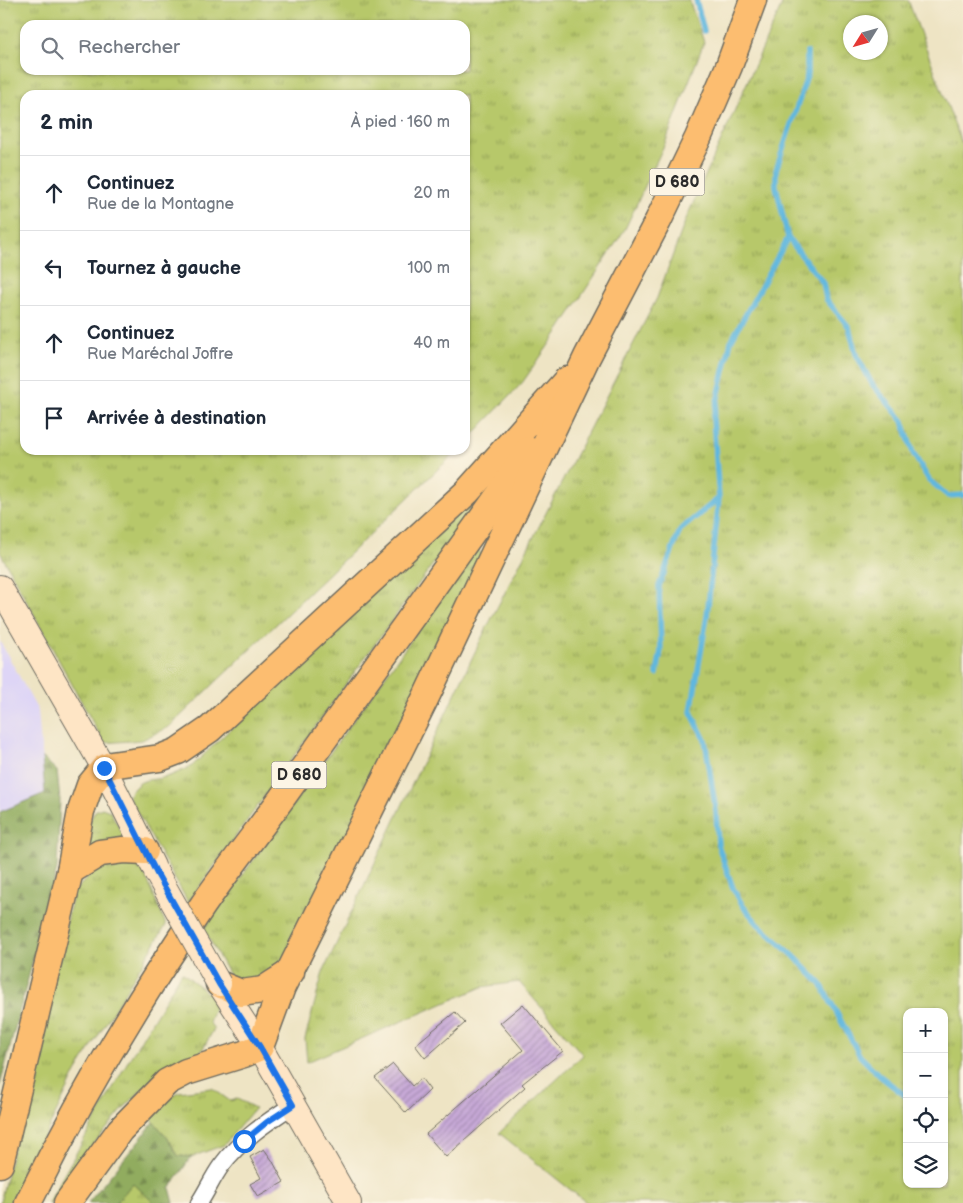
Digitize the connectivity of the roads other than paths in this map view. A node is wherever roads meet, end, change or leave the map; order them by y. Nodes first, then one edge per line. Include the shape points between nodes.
1 (753, 0) edge
2 (587, 357) junction
3 (0, 586) edge
4 (104, 768) junction
5 (150, 862) junction
6 (70, 871) junction
7 (291, 972) junction
8 (219, 984) junction
9 (260, 1047) junction
10 (293, 1105) junction
11 (0, 1164) edge
12 (28, 1203) edge
13 (67, 1203) edge
14 (199, 1203) edge
15 (349, 1203) edge

1 - 2 main road, D 680 via 698,138
2 - 4 main road via 467,492 210,729 178,751 160,758
2 - 7 main road
2 - 12 main road, D 680 via 499,495 204,904 153,981 112,1046
3 - 4 main road
4 - 5 main road
4 - 6 main road via 90,785 81,811
5 - 6 main road via 123,850 100,853
5 - 8 main road, bridge
6 - 11 main road
7 - 8 main road via 263,990 241,993
7 - 9 main road via 278,996
8 - 9 main road
9 - 10 main road
9 - 13 main road via 186,1072 167,1082 120,1130
10 - 14 street via 244,1141 222,1166
10 - 15 main road

